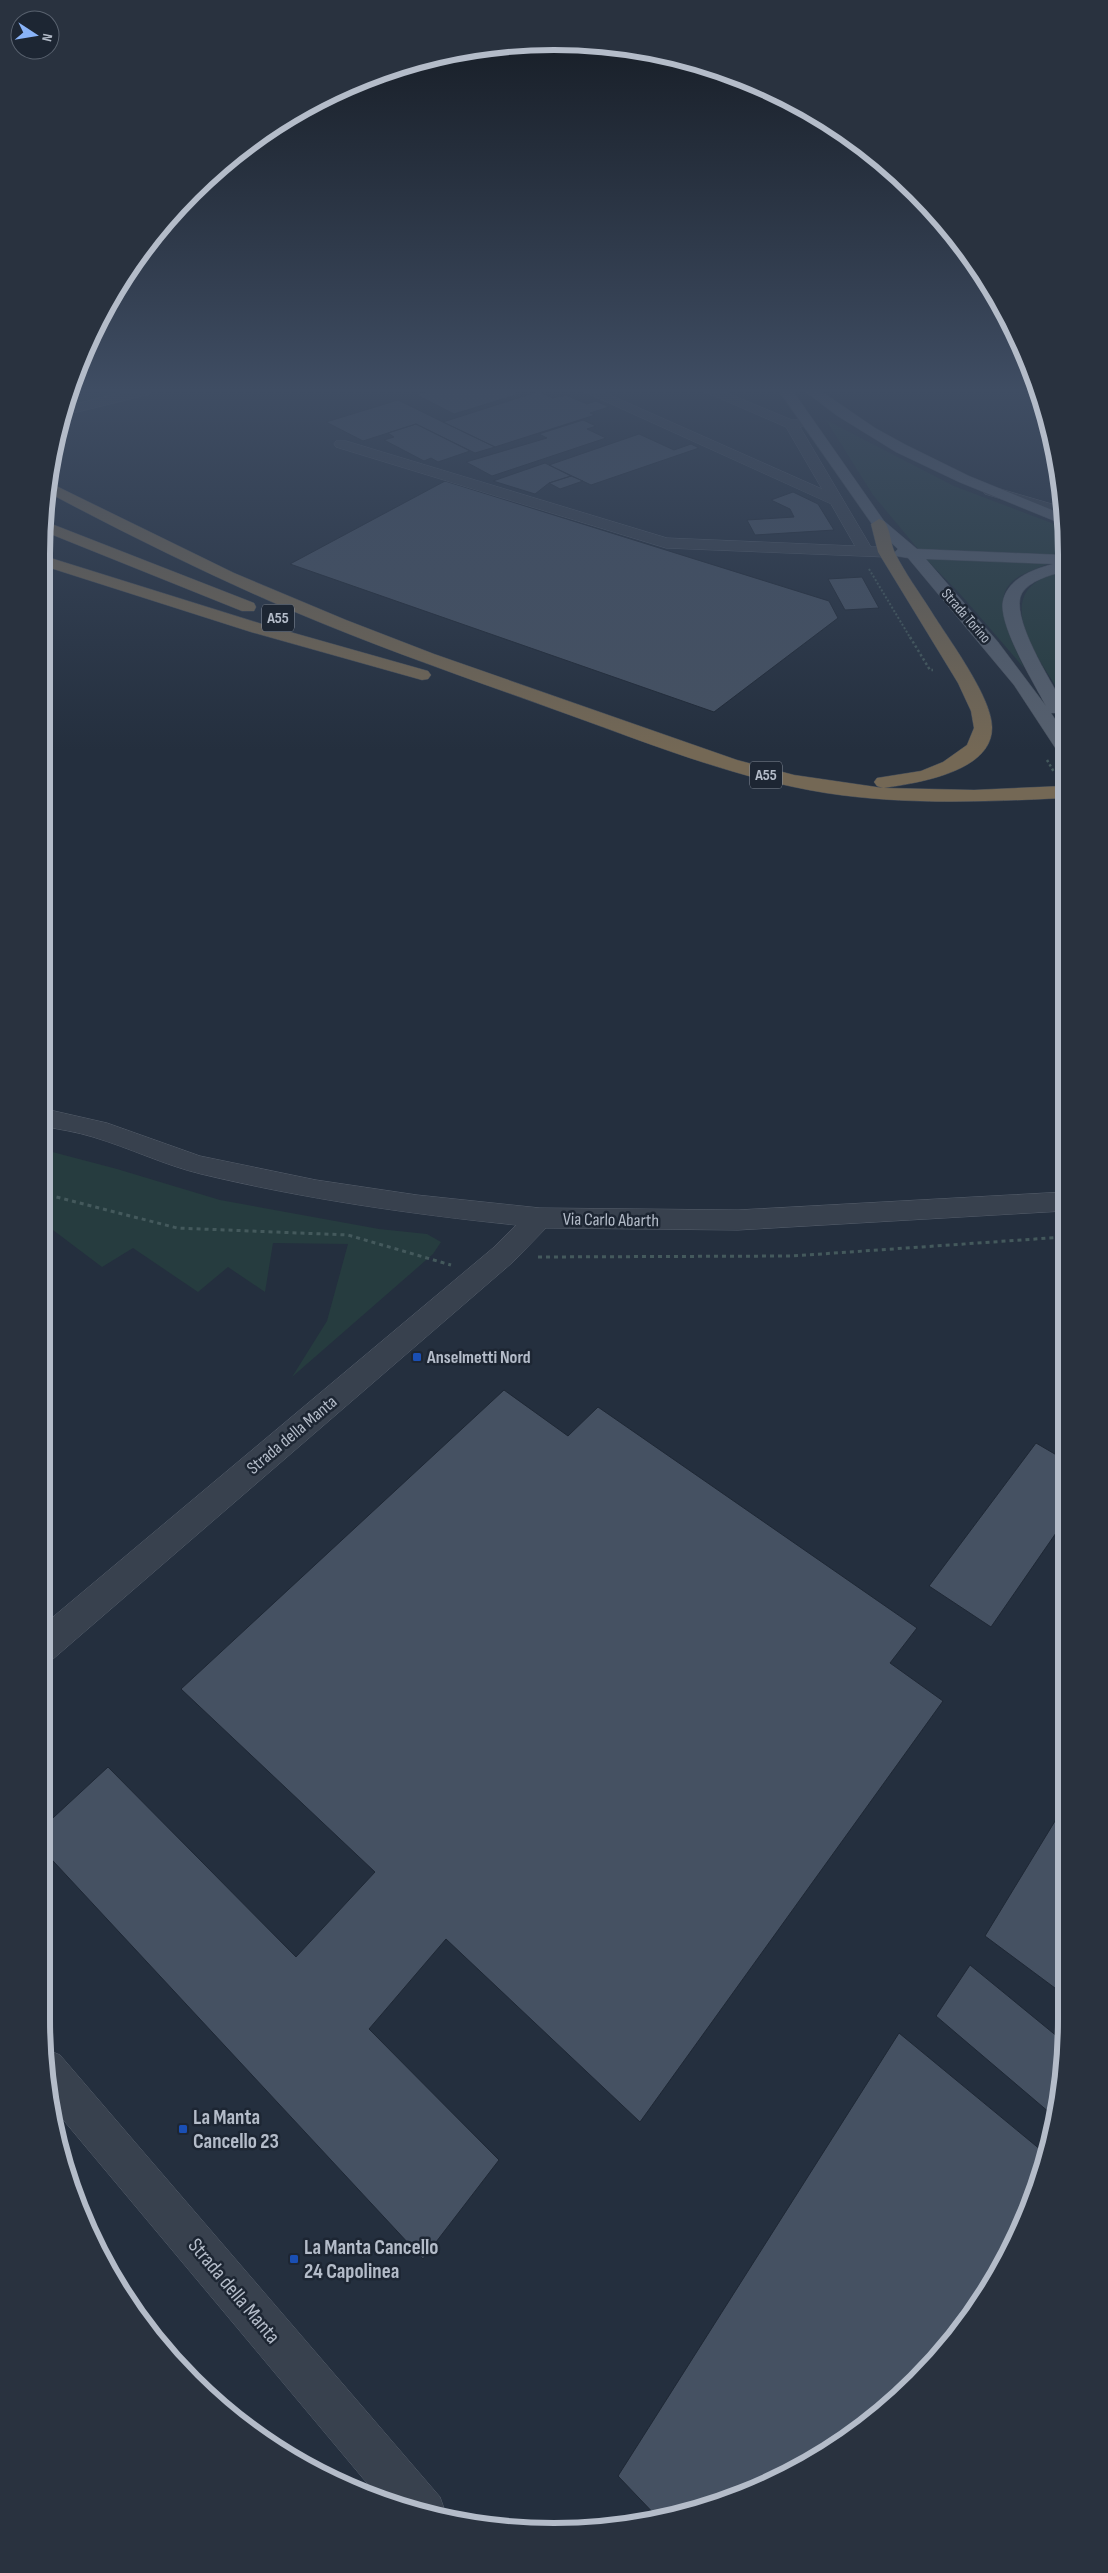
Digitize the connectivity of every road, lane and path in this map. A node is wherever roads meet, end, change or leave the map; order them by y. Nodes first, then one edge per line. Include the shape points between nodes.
1 (94, 511) edge
2 (562, 511) edge
3 (842, 511) edge
4 (870, 511) edge
5 (1042, 511) edge
6 (52, 513) edge
7 (1057, 517) edge
8 (879, 524) junction
9 (51, 529) edge
10 (50, 545) edge
11 (866, 551) junction
12 (886, 552) junction
13 (912, 553) junction
14 (1058, 560) edge
15 (50, 563) edge
16 (1058, 568) edge
17 (338, 624) junction
18 (287, 634) junction
19 (393, 665) junction
20 (499, 683) junction
21 (1058, 714) edge
22 (1058, 738) edge
23 (1057, 800) edge
24 (50, 1119) edge
25 (50, 1136) edge
26 (163, 1154) junction
27 (1058, 1202) edge
28 (540, 1218) junction
29 (50, 1640) edge
30 (53, 2078) edge
31 (413, 2503) edge

1 - 17 highway via 131,531
2 - 11 street via 666,543
3 - 11 street
4 - 8 main road, Strada Torino
5 - 7 main road
6 - 17 highway, A55 via 126,545
8 - 12 highway
8 - 13 main road, Strada Torino
9 - 19 highway, A55
10 - 18 highway
11 - 12 street
12 - 13 main road
12 - 20 highway via 967,683 983,719 982,735 974,749 960,761 938,772 877,782 800,773 735,756 623,717
13 - 14 main road
13 - 22 main road, Strada Torino via 1021,682
15 - 18 highway via 257,628
16 - 21 main road via 1026,580 1011,603 1016,625
17 - 20 highway, A55
18 - 19 highway
19 - 23 highway, A55 via 614,742 772,792 859,806 956,812
20 - 23 highway, A55 via 710,758 792,781 856,792
24 - 26 street, Via Carlo Abarth via 98,1129
25 - 26 street, Via Carlo Abarth
26 - 28 street, Via Carlo Abarth via 316,1189 417,1205
27 - 28 street, Via Carlo Abarth via 738,1220
28 - 29 street, Strada della Manta via 503,1255
30 - 31 street, Strada della Manta

